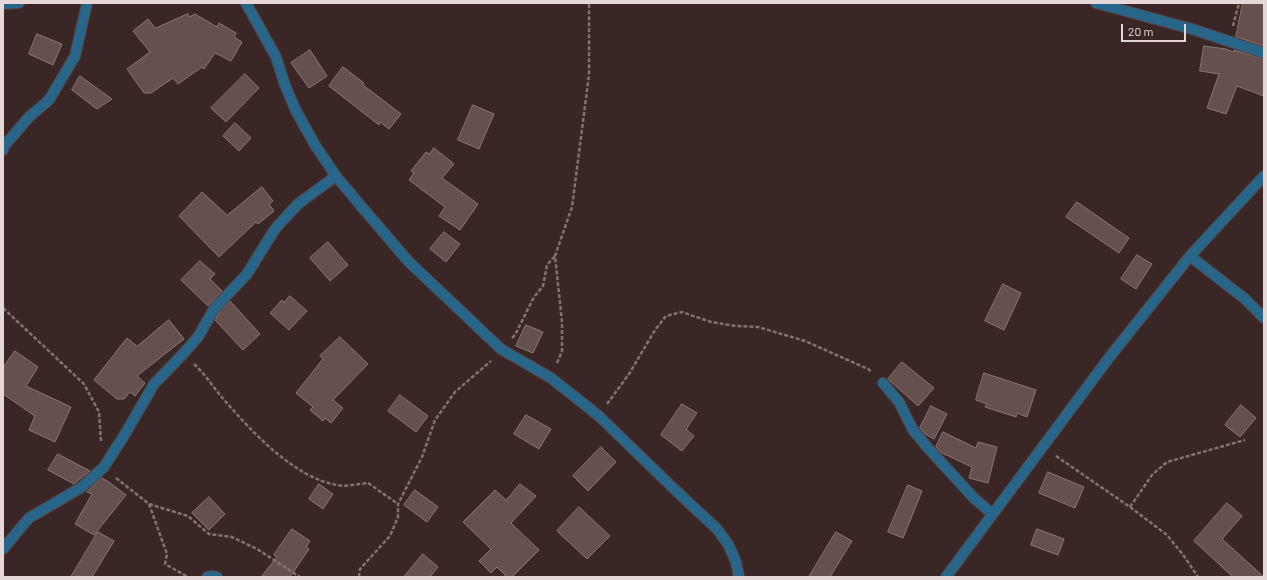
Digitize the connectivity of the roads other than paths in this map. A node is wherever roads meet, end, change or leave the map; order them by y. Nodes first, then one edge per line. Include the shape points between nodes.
1 (19, 3) edge
2 (87, 3) edge
3 (246, 3) edge
4 (1096, 3) edge
5 (3, 4) edge
6 (1264, 53) edge
7 (3, 150) edge
8 (336, 176) junction
9 (1264, 176) edge
10 (1190, 256) junction
11 (1264, 318) edge
12 (882, 383) road end
13 (992, 514) junction
14 (3, 549) edge
15 (207, 577) edge
16 (217, 577) edge
17 (739, 577) edge
18 (946, 577) edge

1 - 5 street
2 - 7 street via 75,56 49,100 29,116
3 - 8 street via 276,58 296,111
4 - 6 street via 1192,29
8 - 14 street via 298,204 275,229 247,274 214,309 198,337 154,384 104,467 82,487 29,518
8 - 17 street via 408,261 501,349 551,378 599,416 717,529 728,544
9 - 10 street
10 - 11 street
10 - 13 street via 1108,359
12 - 13 street via 899,402 913,430 928,448
13 - 18 street
15 - 16 street

